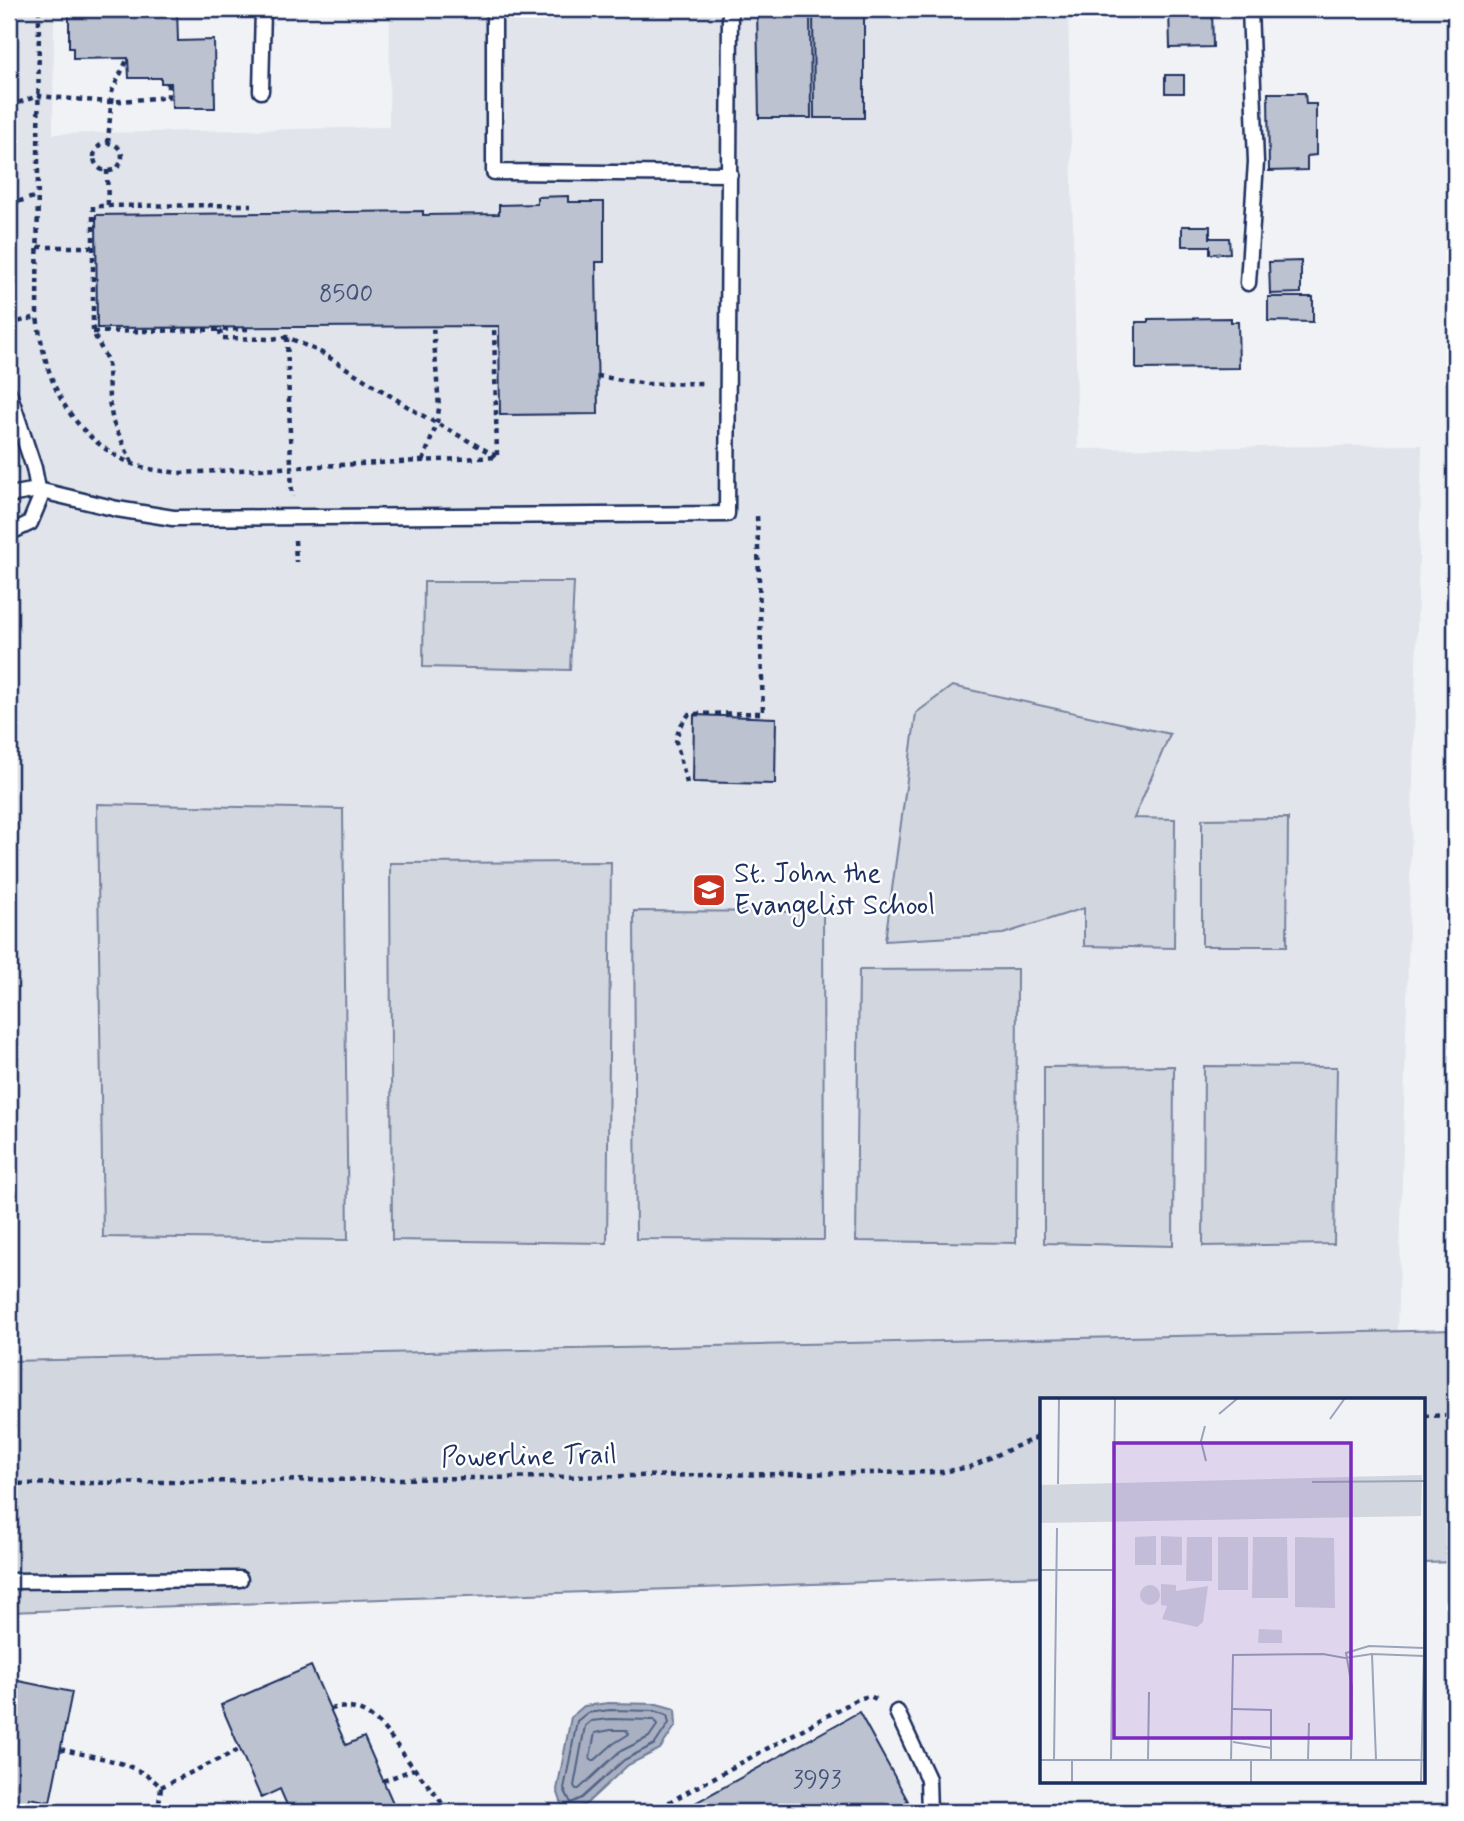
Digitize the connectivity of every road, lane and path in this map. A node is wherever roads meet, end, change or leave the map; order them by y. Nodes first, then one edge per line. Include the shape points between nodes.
1 (39, 9) edge
2 (263, 9) edge
3 (494, 9) edge
4 (730, 9) edge
5 (1250, 9) edge
6 (128, 58) dead end
7 (168, 83) dead end
8 (261, 91) dead end
9 (38, 96) junction
10 (109, 102) junction
11 (9, 106) edge
12 (108, 143) junction
13 (107, 170) junction
14 (730, 174) junction
15 (38, 196) junction
16 (9, 204) edge
17 (252, 205) dead end
18 (108, 206) junction
19 (38, 247) junction
20 (93, 247) junction
21 (1248, 283) dead end
22 (37, 317) junction
23 (9, 324) edge
24 (433, 326) dead end
25 (494, 326) dead end
26 (252, 329) dead end
27 (220, 330) junction
28 (93, 332) junction
29 (287, 337) junction
30 (597, 376) dead end
31 (728, 383) junction
32 (9, 393) edge
33 (437, 423) junction
34 (497, 457) junction
35 (423, 461) junction
36 (132, 463) junction
37 (291, 467) junction
38 (38, 490) junction
39 (9, 495) edge
40 (757, 514) dead end
41 (9, 533) edge
42 (687, 783) dead end
43 (1455, 1415) edge
44 (1426, 1416) edge
45 (1040, 1436) edge
46 (9, 1484) edge
47 (240, 1579) dead end
48 (9, 1581) edge
49 (330, 1709) dead end
50 (897, 1712) joint
51 (60, 1749) dead end
52 (240, 1749) dead end
53 (414, 1769) junction
54 (383, 1781) dead end
55 (161, 1787) junction
56 (158, 1812) edge
57 (447, 1812) edge
58 (651, 1812) edge
59 (929, 1812) edge

1 - 9 path
2 - 8 lane
3 - 14 lane via 494,172
4 - 14 lane
5 - 21 lane via 1256,162
6 - 10 path
7 - 10 path via 168,97
9 - 10 path
9 - 11 path
9 - 15 path
10 - 12 path
12 - 13 path via 100,145 94,158
12 - 13 path via 120,150 122,159 118,167
13 - 18 path
14 - 31 lane
15 - 16 path
15 - 19 path
17 - 18 path
18 - 20 path via 93,206
19 - 20 path
19 - 22 path
20 - 28 path
22 - 23 path
22 - 36 path via 52,383 71,417 108,450
24 - 33 path
25 - 34 path
26 - 27 path
27 - 28 path
27 - 29 path via 221,338
28 - 36 path via 108,362 113,422
29 - 33 path via 322,353
29 - 37 path
30 - 31 path via 647,384
31 - 38 lane via 727,514 173,518
32 - 38 lane
33 - 34 path
33 - 35 path
34 - 35 path
35 - 37 path
36 - 37 path via 178,473
38 - 39 lane
38 - 41 lane via 40,499 30,523
40 - 42 path via 764,713 689,714 676,742
43 - 44 path
45 - 46 path, Powerline Trail via 970,1467 942,1472
47 - 48 lane
49 - 53 path via 345,1706 378,1721
50 - 58 path via 877,1698 858,1699
50 - 59 lane via 928,1779
51 - 55 path via 136,1767
52 - 55 path
53 - 54 path
53 - 57 path
55 - 56 path

